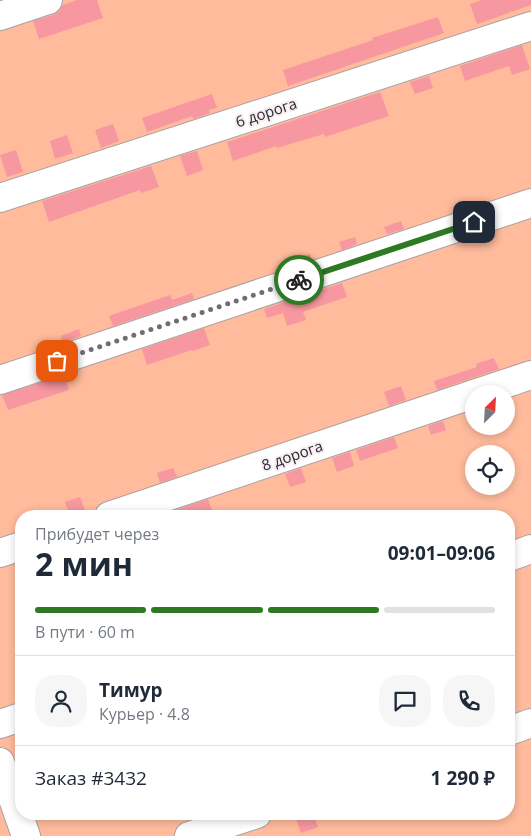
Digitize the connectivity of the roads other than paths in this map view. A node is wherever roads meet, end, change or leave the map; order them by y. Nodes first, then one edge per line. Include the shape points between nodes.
1 (48, 0) edge
2 (0, 16) edge
3 (531, 26) edge
4 (0, 198) edge
5 (531, 203) edge
6 (531, 375) edge
7 (0, 380) edge
8 (501, 385) edge
9 (465, 397) edge
10 (127, 510) edge
11 (15, 548) edge
12 (531, 549) edge
13 (0, 553) edge
14 (515, 555) edge
15 (15, 719) edge
16 (531, 723) edge
17 (0, 724) edge
18 (515, 729) edge
19 (0, 762) edge
20 (15, 805) edge
21 (20, 820) edge
22 (238, 820) edge
23 (26, 836) edge
24 (189, 836) edge

1 - 2 street
3 - 4 street, 6 дорога
5 - 7 street
6 - 8 street, 8 дорога
9 - 10 street, 8 дорога
11 - 13 street
12 - 14 street
15 - 17 street
16 - 18 street
19 - 20 street
21 - 23 street
22 - 24 street

